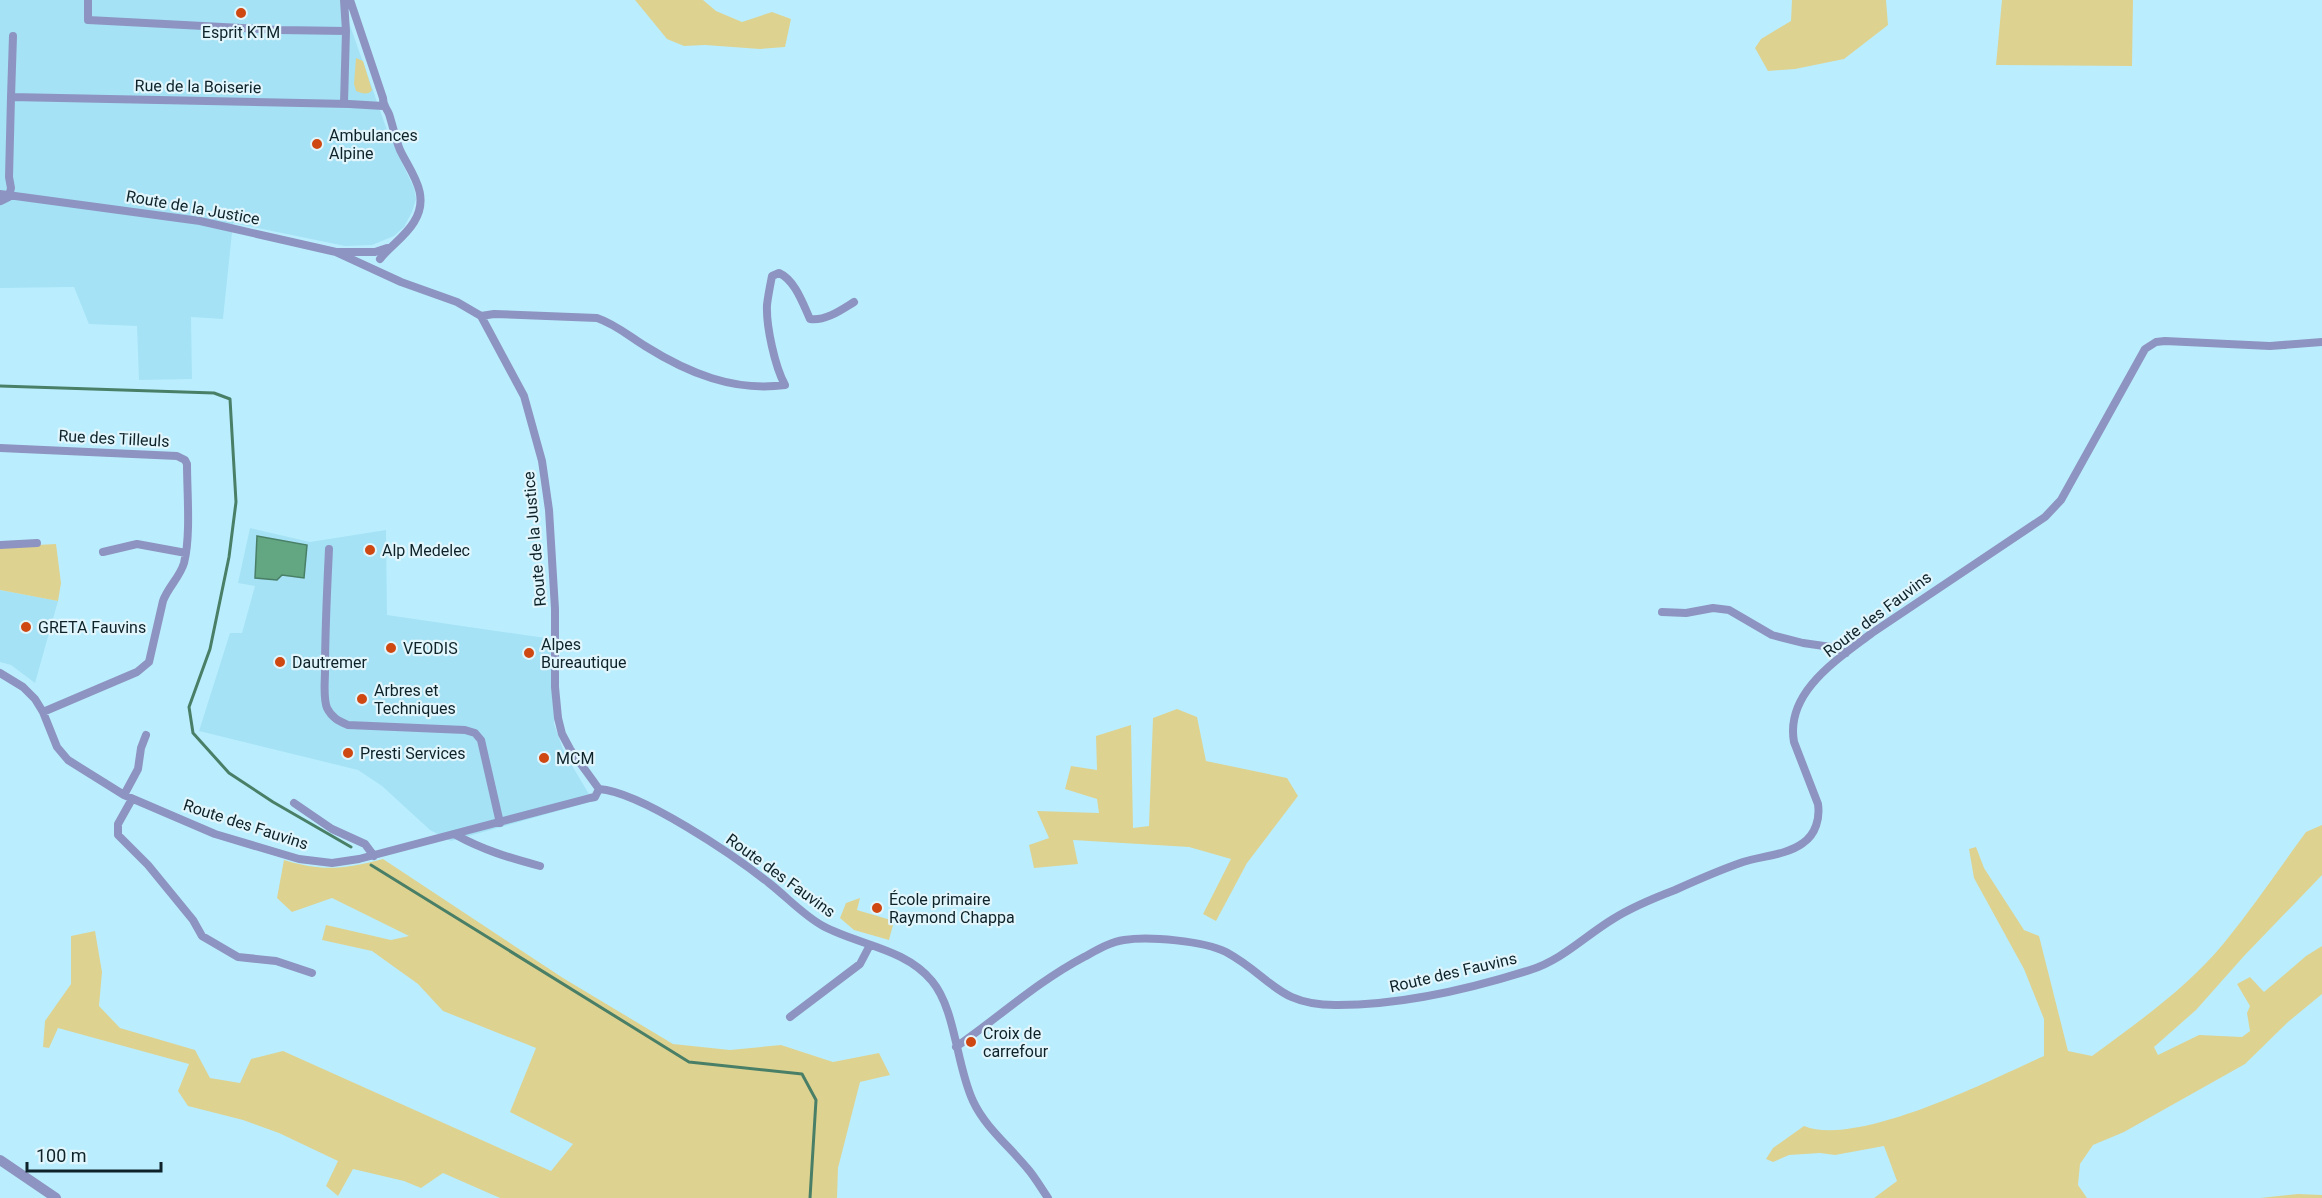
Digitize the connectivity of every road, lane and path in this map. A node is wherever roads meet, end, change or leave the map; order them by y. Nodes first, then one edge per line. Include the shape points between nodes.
1 (88, 0) edge
2 (344, 0) edge
3 (350, 0) edge
4 (346, 35) junction
5 (13, 36) dead end
6 (364, 39) junction
7 (11, 97) junction
8 (344, 104) junction
9 (383, 106) junction
10 (4, 198) edge
11 (336, 252) junction
12 (375, 256) junction
13 (368, 267) junction
14 (389, 277) junction
15 (854, 302) dead end
16 (481, 316) junction
17 (2322, 342) edge
18 (0, 448) edge
19 (37, 543) dead end
20 (0, 545) edge
21 (329, 549) dead end
22 (103, 552) dead end
23 (186, 553) junction
24 (1662, 612) dead end
25 (1846, 653) junction
26 (0, 673) edge
27 (43, 712) junction
28 (146, 735) dead end
29 (599, 789) junction
30 (128, 797) junction
31 (294, 803) dead end
32 (500, 823) junction
33 (456, 834) junction
34 (374, 856) junction
35 (540, 866) dead end
36 (870, 945) junction
37 (312, 973) dead end
38 (790, 1017) dead end
39 (956, 1047) junction
40 (0, 1160) edge
41 (56, 1198) edge
42 (1048, 1198) edge

1 - 4 street via 88,20
2 - 4 street
3 - 6 street
4 - 6 street
4 - 8 street
5 - 7 street
6 - 9 street
7 - 8 street, Rue de la Boiserie
7 - 10 street via 9,177
8 - 9 street, Rue de la Boiserie
9 - 12 street via 416,179 421,204 415,222 402,237
10 - 11 street, Route de la Justice via 200,220
11 - 12 street, Route de la Justice
11 - 13 street, Route de la Justice
12 - 13 street via 376,266
12 - 13 street via 363,259
12 - 14 street
13 - 14 street, Route de la Justice
14 - 16 street, Route de la Justice via 457,302
15 - 16 street via 833,314 810,319 786,277 779,273 772,276 767,307 774,355 785,385 770,387 711,380 597,318
16 - 29 street, Route de la Justice via 524,396 542,461 555,609 558,718 570,749
17 - 25 street, Route des Fauvins via 2270,346 2177,341 2150,345 2140,356 2053,510
18 - 23 street, Rue des Tilleuls via 181,457 187,464
19 - 20 street
21 - 32 street via 325,688 331,715 348,725 475,733 481,740
22 - 23 street via 137,544
23 - 27 street, Rue des Tilleuls via 166,592 145,667
24 - 25 street via 1729,610 1772,635
25 - 39 street, Route des Fauvins via 1803,695 1793,717 1794,741 1818,804 1817,822 1808,839 1792,850 1730,867 1635,907 1531,970 1396,1002 1319,1004 1286,995 1245,964 1214,947 1125,940 1110,943 1066,966
26 - 27 street, Route des Fauvins via 23,687
27 - 30 street, Route des Fauvins via 62,754
28 - 30 street
29 - 32 street, Route des Fauvins via 590,798
29 - 36 street, Route des Fauvins via 630,797 680,823 739,860 822,925
30 - 34 street, Route des Fauvins via 215,834 299,859 332,863
30 - 37 street via 117,824 118,835 148,865 202,936 238,957 276,961
31 - 34 street via 332,829 364,844
32 - 33 street, Route des Fauvins
33 - 34 street, Route des Fauvins
33 - 35 street via 505,857
36 - 38 street via 860,964
36 - 39 street, Route des Fauvins via 902,957 932,982 947,1009
39 - 42 street via 974,1104
40 - 41 street

